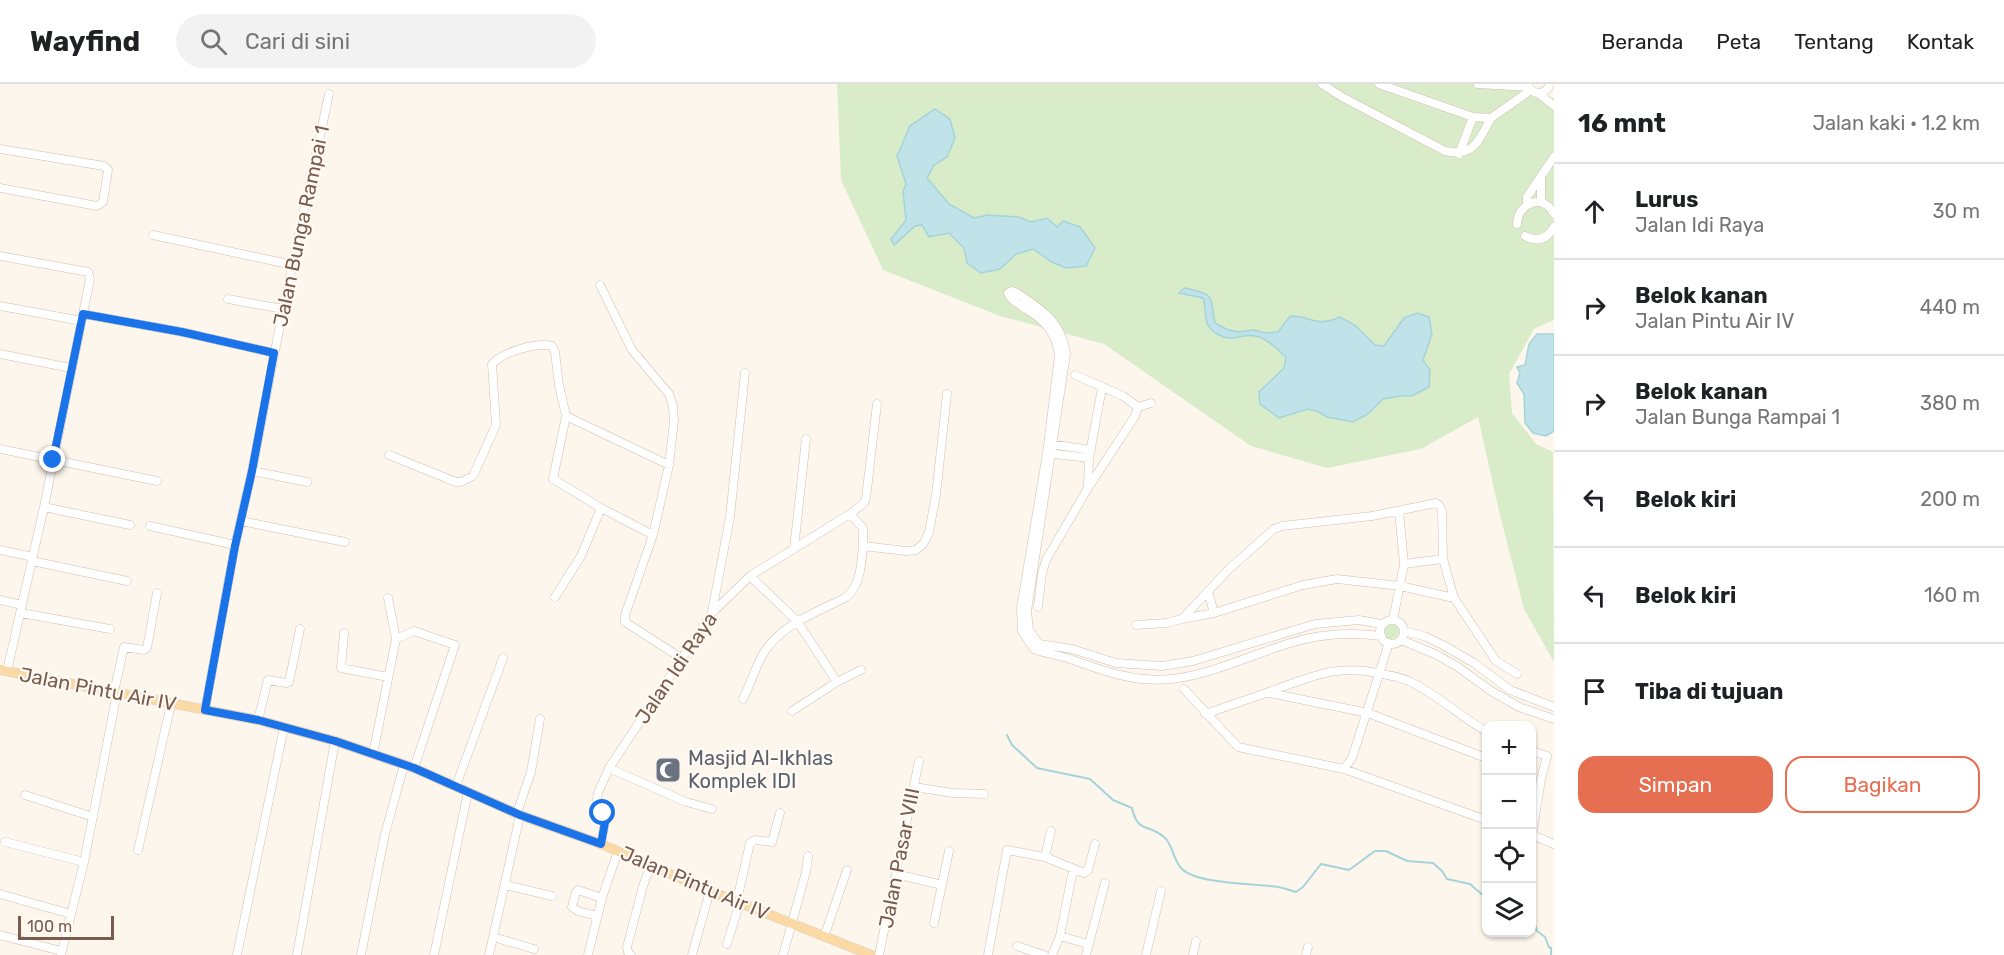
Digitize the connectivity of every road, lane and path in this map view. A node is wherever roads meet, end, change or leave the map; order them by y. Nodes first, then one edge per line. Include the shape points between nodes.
1 (1322, 84) edge
2 (1379, 84) edge
3 (1478, 84) edge
4 (1550, 84) edge
5 (1531, 89) edge
6 (328, 94) dead end
7 (1554, 106) edge
8 (1473, 117) junction
9 (1491, 118) junction
10 (0, 149) edge
11 (1459, 154) junction
12 (1554, 157) edge
13 (1541, 176) junction
14 (0, 188) edge
15 (1541, 202) junction
16 (1527, 204) junction
17 (1554, 214) edge
18 (1517, 224) dead end
19 (1554, 227) edge
20 (153, 235) dead end
21 (1524, 236) dead end
22 (0, 256) edge
23 (293, 265) junction
24 (600, 285) dead end
25 (228, 299) dead end
26 (0, 306) edge
27 (283, 309) junction
28 (82, 318) junction
29 (274, 353) junction
30 (0, 354) edge
31 (71, 368) junction
32 (745, 373) dead end
33 (1075, 375) dead end
34 (1102, 388) junction
35 (947, 394) dead end
36 (1151, 403) dead end
37 (877, 404) dead end
38 (1138, 407) junction
39 (566, 416) junction
40 (806, 439) dead end
41 (1050, 444) junction
42 (0, 449) edge
43 (1049, 453) junction
44 (1090, 454) junction
45 (389, 455) dead end
46 (53, 460) junction
47 (669, 465) junction
48 (252, 471) junction
49 (157, 480) dead end
50 (307, 482) dead end
51 (1088, 488) junction
52 (44, 507) junction
53 (601, 508) junction
54 (1399, 511) junction
55 (850, 514) junction
56 (241, 521) junction
57 (1038, 522) junction
58 (130, 525) dead end
59 (150, 526) dead end
60 (653, 535) junction
61 (345, 542) dead end
62 (235, 546) junction
63 (863, 546) junction
64 (794, 549) junction
65 (0, 550) edge
66 (33, 559) junction
67 (1443, 559) junction
68 (1404, 564) junction
69 (750, 576) junction
70 (127, 581) dead end
71 (1400, 586) junction
72 (1208, 591) junction
73 (157, 593) dead end
74 (555, 597) dead end
75 (388, 598) dead end
76 (1454, 598) junction
77 (0, 600) edge
78 (1038, 607) dead end
79 (21, 609) junction
80 (712, 613) junction
81 (1214, 613) junction
82 (1182, 619) junction
83 (1393, 620) junction
84 (797, 621) junction
85 (1382, 624) junction
86 (1136, 625) dead end
87 (110, 629) dead end
88 (300, 629) dead end
89 (1404, 631) junction
90 (345, 633) dead end
91 (1381, 636) junction
92 (396, 639) junction
93 (1401, 640) junction
94 (1389, 643) junction
95 (1072, 649) junction
96 (503, 658) dead end
97 (681, 658) junction
98 (1070, 659) junction
99 (861, 670) dead end
100 (4, 671) edge
101 (1380, 673) junction
102 (1517, 674) dead end
103 (388, 677) junction
104 (837, 682) junction
105 (1184, 690) dead end
106 (116, 692) junction
107 (1268, 692) junction
108 (743, 699) dead end
109 (171, 704) junction
110 (1554, 706) edge
111 (205, 710) junction
112 (792, 711) dead end
113 (1368, 713) junction
114 (1205, 714) junction
115 (540, 719) dead end
116 (1554, 719) edge
117 (258, 720) junction
118 (284, 727) junction
119 (1482, 729) edge
120 (335, 741) junction
121 (373, 754) junction
122 (1482, 756) edge
123 (1550, 757) edge
124 (1352, 758) junction
125 (919, 761) dead end
126 (404, 765) junction
127 (414, 768) junction
128 (609, 768) junction
129 (1344, 769) junction
130 (1354, 773) junction
131 (1536, 777) edge
132 (1541, 779) junction
133 (456, 786) junction
134 (914, 786) junction
135 (468, 792) junction
136 (984, 794) dead end
137 (26, 795) dead end
138 (712, 809) dead end
139 (780, 813) dead end
140 (518, 814) junction
141 (93, 816) junction
142 (1482, 819) edge
143 (1051, 831) dead end
144 (5, 842) dead end
145 (601, 844) junction
146 (1095, 844) dead end
147 (1554, 844) edge
148 (138, 850) dead end
149 (618, 851) junction
150 (949, 851) dead end
151 (807, 856) dead end
152 (1045, 857) junction
153 (84, 862) junction
154 (651, 864) junction
155 (847, 870) dead end
156 (1073, 870) junction
157 (896, 874) junction
158 (1105, 883) dead end
159 (505, 885) junction
160 (942, 885) junction
161 (710, 891) junction
162 (1161, 891) dead end
163 (0, 894) edge
164 (552, 896) dead end
165 (602, 898) junction
166 (738, 901) junction
167 (71, 914) junction
168 (597, 916) junction
169 (792, 923) junction
170 (934, 923) dead end
171 (0, 934) edge
172 (1060, 936) junction
173 (493, 937) junction
174 (824, 937) junction
175 (1196, 941) dead end
176 (727, 944) dead end
177 (1088, 944) junction
178 (1017, 946) dead end
179 (534, 949) dead end
180 (61, 953) edge
181 (237, 955) edge
182 (297, 955) edge
183 (361, 955) edge
184 (434, 955) edge
185 (489, 955) edge
186 (588, 955) edge
187 (631, 955) edge
188 (692, 955) edge
189 (783, 955) edge
190 (871, 955) edge
191 (879, 955) edge
192 (988, 955) edge
193 (1044, 955) edge
194 (1052, 955) edge
195 (1086, 955) edge
196 (1146, 955) edge
197 (1193, 955) edge

1 - 11 street via 1445,151
2 - 8 street
3 - 5 street
4 - 5 street via 1545,91
5 - 7 street
5 - 9 street
6 - 23 street, Jalan Bunga Rampai 1
8 - 9 street
8 - 11 street
9 - 11 street via 1478,143
10 - 14 street via 104,166 108,170 103,202 97,206
12 - 13 street
13 - 15 street
13 - 16 street via 1527,197
15 - 16 street
15 - 17 street
16 - 18 street via 1519,212
19 - 21 street via 1544,239
20 - 23 street
22 - 28 street via 88,272
23 - 27 street, Jalan Bunga Rampai 1
24 - 47 street via 632,350 669,394 674,421
25 - 27 street
26 - 28 street
27 - 29 street, Jalan Bunga Rampai 1
28 - 29 street via 182,332
28 - 31 street
29 - 48 street, Jalan Bunga Rampai 1
30 - 31 street
31 - 46 street
32 - 80 street via 730,517
33 - 34 street
34 - 38 street
34 - 44 street
35 - 63 street via 936,495 930,532 924,543 916,550 906,551
36 - 38 street
37 - 55 street via 866,498
38 - 51 street
39 - 45 street via 554,348 542,344 508,353 492,364 496,425 476,471 467,480 456,482
39 - 47 street
39 - 53 street via 553,479
40 - 64 street
41 - 41 street via 1058,348 1043,322 1011,299 1010,291 1048,315 1065,346 1066,360
41 - 43 street
41 - 44 street
42 - 46 street
43 - 44 street
43 - 57 street
44 - 51 street
46 - 49 street
46 - 52 street
47 - 60 street
48 - 50 street
48 - 56 street, Jalan Bunga Rampai 1
51 - 78 street via 1046,560
52 - 58 street
52 - 66 street
53 - 60 street
53 - 74 street via 581,556
54 - 67 street via 1439,504
54 - 68 street
54 - 72 street via 1282,526
55 - 63 street via 863,528
55 - 64 street, Jalan Idi Raya
56 - 61 street
56 - 62 street, Jalan Bunga Rampai 1
57 - 95 street via 1027,624 1040,644
57 - 98 street via 1020,608 1022,631 1034,649
59 - 62 street
60 - 97 street via 625,622
62 - 111 street, Jalan Bunga Rampai 1
63 - 84 street via 858,579 851,594
64 - 69 street, Jalan Idi Raya
65 - 66 street
66 - 70 street
66 - 79 street
67 - 68 street
67 - 76 street
68 - 71 street
69 - 80 street, Jalan Idi Raya
69 - 84 street
71 - 76 street
71 - 81 street via 1324,580
71 - 83 street
72 - 81 street
72 - 82 street
73 - 106 street via 147,648 124,647
75 - 92 street
76 - 102 street via 1496,661
77 - 79 street
79 - 87 street
79 - 100 street
80 - 97 street, Jalan Idi Raya
81 - 82 street
82 - 86 street
83 - 85 street
83 - 89 street
84 - 104 street
84 - 108 street via 768,646
85 - 91 street
85 - 95 street via 1359,620 1315,624 1193,661 1162,666 1116,663
88 - 117 street via 289,682 268,680
89 - 93 street
89 - 110 street via 1443,645 1510,690
90 - 103 street via 341,668
91 - 94 street
91 - 98 street via 1350,633 1291,642 1211,670 1170,679 1132,678
92 - 103 street
92 - 127 street via 414,631 455,645
93 - 94 street
93 - 116 street via 1436,654 1519,707
94 - 101 street
95 - 98 street
96 - 133 street
97 - 128 street, Jalan Idi Raya
99 - 104 street
100 - 106 main road, Jalan Pintu Air IV
101 - 107 street via 1338,669
101 - 113 street
101 - 119 street via 1407,680 1432,693
103 - 121 street
104 - 112 street
105 - 114 street
106 - 109 main road, Jalan Pintu Air IV
106 - 141 street
107 - 113 street
107 - 114 street
109 - 111 main road, Jalan Pintu Air IV
109 - 148 street
111 - 117 main road, Jalan Pintu Air IV
113 - 122 street
113 - 124 street
114 - 129 street via 1238,747
115 - 140 street via 531,772
117 - 118 main road, Jalan Pintu Air IV
118 - 120 main road, Jalan Pintu Air IV
118 - 181 street
120 - 121 main road, Jalan Pintu Air IV
120 - 182 street
121 - 126 main road, Jalan Pintu Air IV
123 - 132 street
124 - 129 street
124 - 130 street
125 - 134 street, Jalan Pasar VIII
126 - 127 main road, Jalan Pintu Air IV
126 - 183 street via 385,834
127 - 133 main road, Jalan Pintu Air IV
128 - 138 street via 686,802
128 - 145 street, Jalan Idi Raya via 597,800 605,822
129 - 130 street
130 - 142 street
131 - 132 street
132 - 147 street via 1532,835
133 - 135 main road, Jalan Pintu Air IV
134 - 136 street
134 - 157 street, Jalan Pasar VIII
135 - 140 main road, Jalan Pintu Air IV
135 - 184 street
137 - 141 street
139 - 166 street via 772,842 750,843
140 - 145 main road, Jalan Pintu Air IV
140 - 159 street
141 - 153 street
143 - 152 street
144 - 153 street
145 - 149 main road, Jalan Pintu Air IV
146 - 156 street via 1088,870
149 - 154 main road, Jalan Pintu Air IV
149 - 165 street
150 - 160 street
151 - 169 street
152 - 156 street
152 - 192 street via 1007,850
153 - 167 street
154 - 161 main road, Jalan Pintu Air IV
154 - 187 street via 628,942
155 - 174 street
156 - 172 street
157 - 160 street
157 - 191 street, Jalan Pasar VIII
158 - 177 street
159 - 164 street
159 - 173 street
160 - 170 street
161 - 166 main road, Jalan Pintu Air IV
161 - 188 street
162 - 196 street
163 - 167 street
165 - 168 street
165 - 168 street via 576,892 572,907
166 - 169 main road, Jalan Pintu Air IV
166 - 176 street
167 - 180 street
168 - 186 street
169 - 174 main road, Jalan Pintu Air IV
169 - 189 street
171 - 180 street
172 - 177 street
172 - 194 street
173 - 179 street
173 - 185 street
174 - 190 main road, Jalan Pintu Air IV
175 - 197 street
177 - 195 street
178 - 193 street

